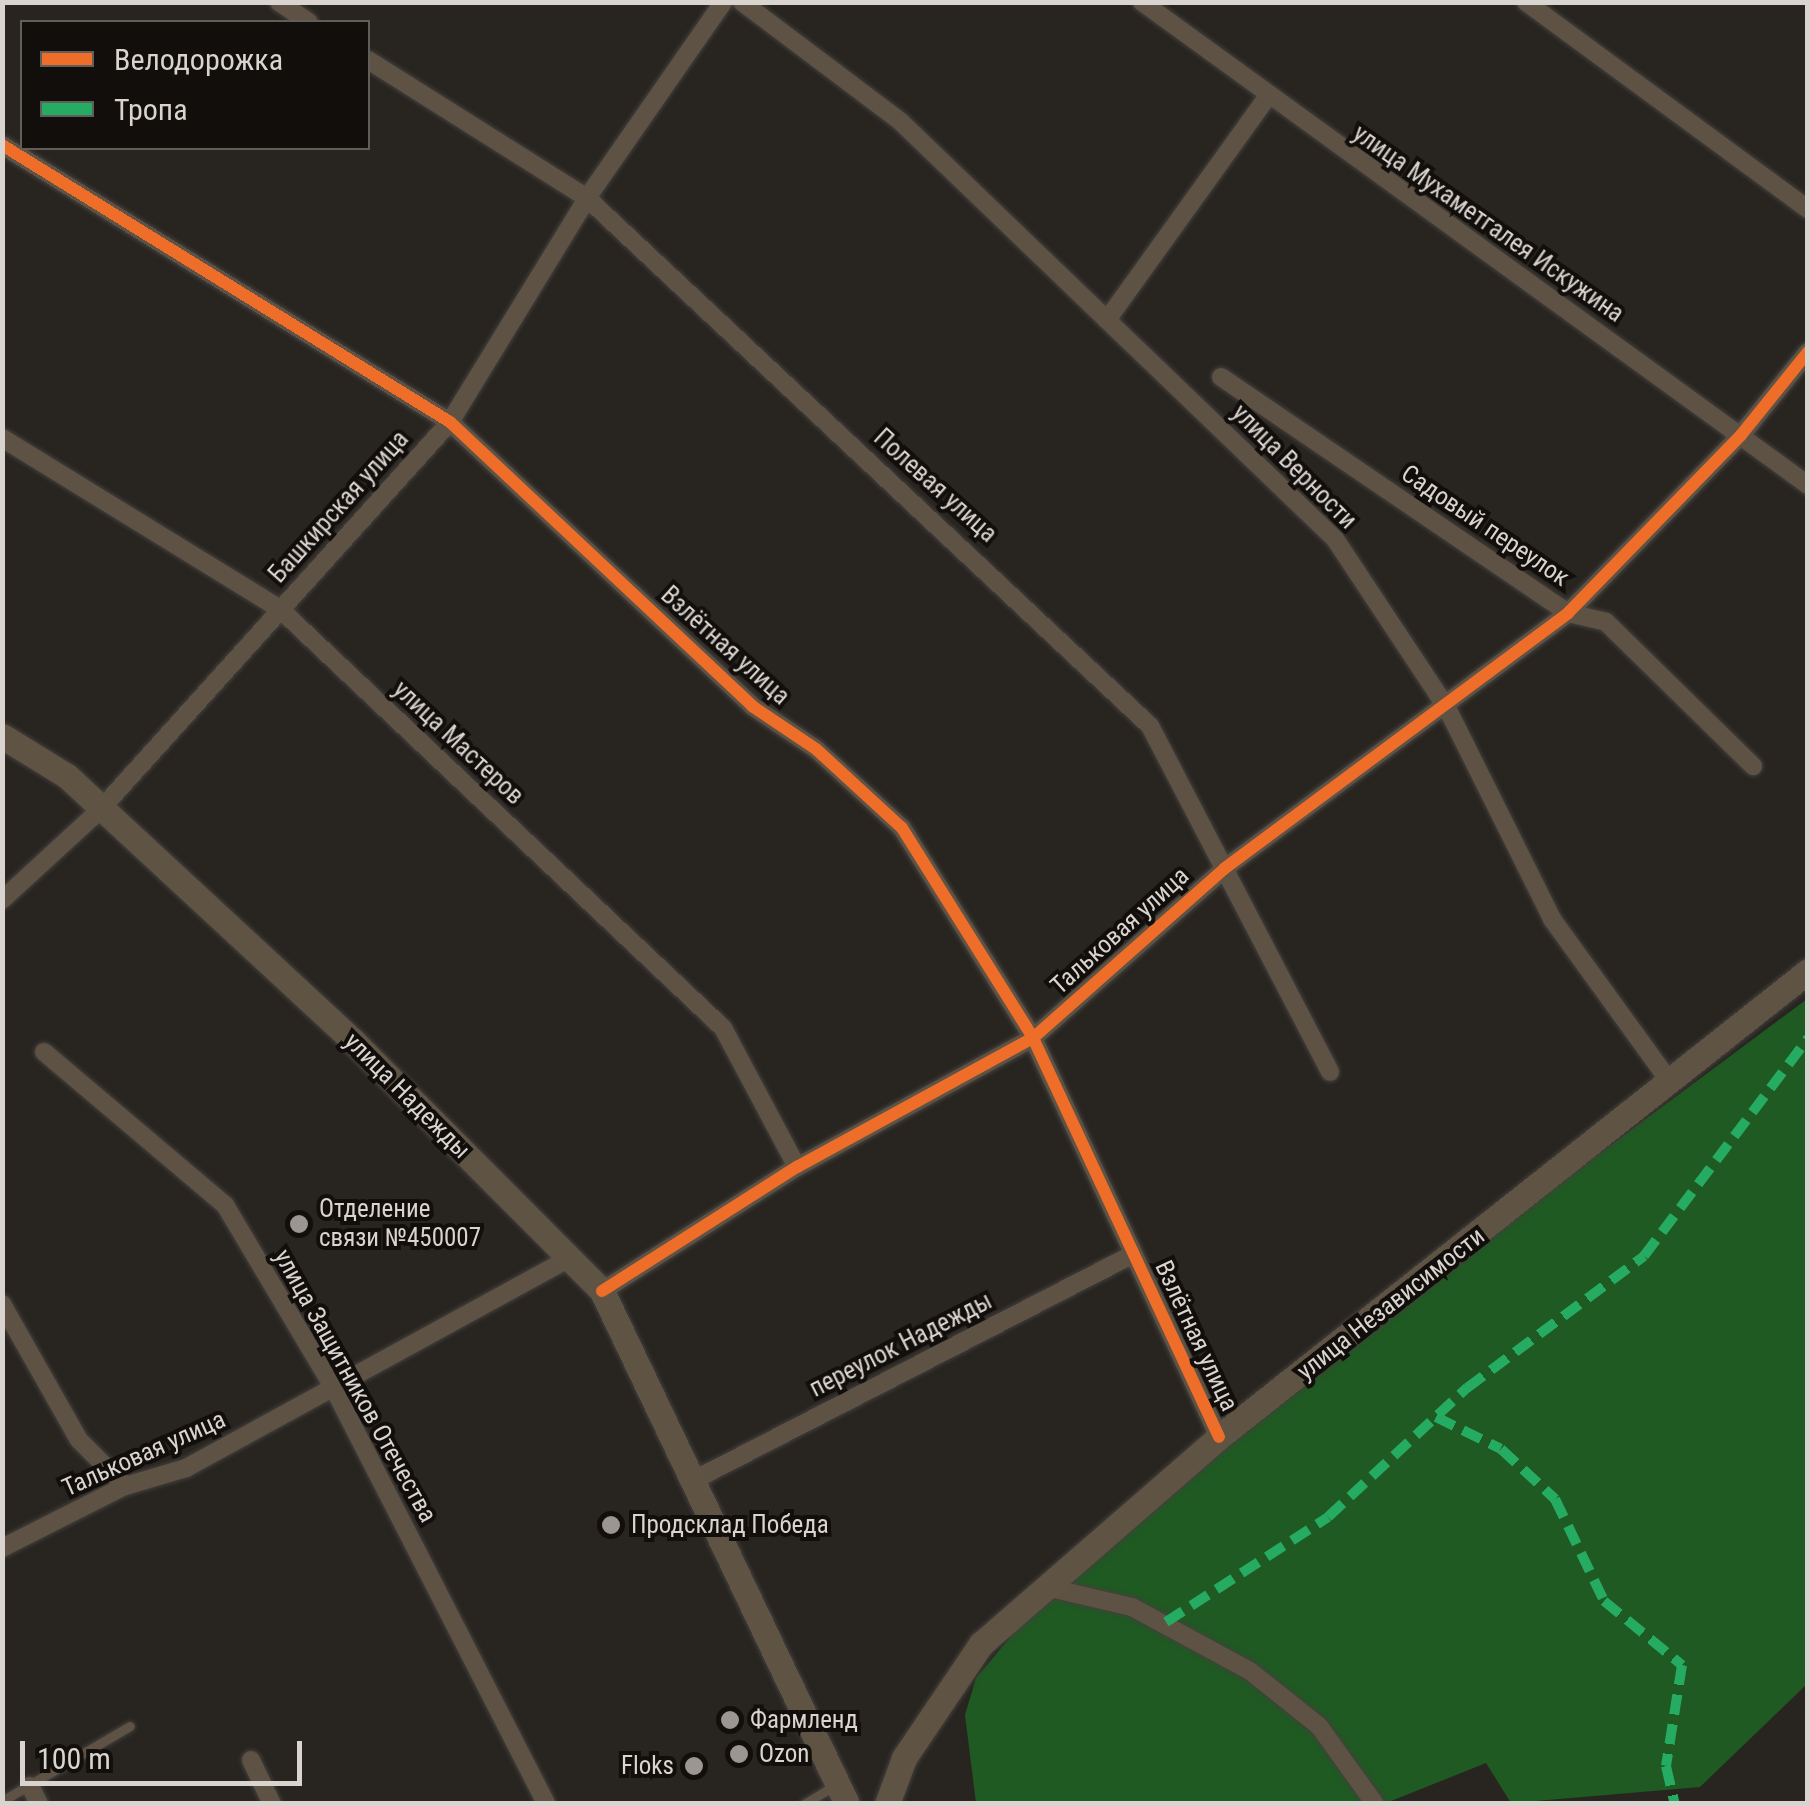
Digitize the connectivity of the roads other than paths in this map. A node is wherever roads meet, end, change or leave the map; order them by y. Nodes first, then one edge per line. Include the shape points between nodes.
1 (278, 2) edge
2 (723, 2) edge
3 (742, 2) edge
4 (1142, 2) edge
5 (1526, 2) edge
6 (306, 20) edge
7 (370, 61) edge
8 (1266, 97) junction
9 (2, 144) edge
10 (587, 198) junction
11 (1808, 210) edge
12 (1107, 320) junction
13 (1808, 352) edge
14 (1221, 377) dead end
15 (450, 422) junction
16 (1741, 435) junction
17 (2, 438) edge
18 (1808, 484) edge
19 (280, 609) junction
20 (1568, 613) junction
21 (1448, 708) junction
22 (2, 736) edge
23 (1753, 766) dead end
24 (101, 808) junction
25 (1225, 868) junction
26 (2, 900) edge
27 (1808, 972) edge
28 (1032, 1038) junction
29 (44, 1052) dead end
30 (1330, 1072) dead end
31 (1670, 1082) junction
32 (797, 1168) junction
33 (1133, 1254) junction
34 (567, 1260) junction
35 (602, 1291) junction
36 (2, 1304) edge
37 (333, 1388) junction
38 (1219, 1437) junction
39 (692, 1481) junction
40 (126, 1486) junction
41 (2, 1548) edge
42 (1046, 1588) junction
43 (130, 1726) dead end
44 (251, 1760) dead end
45 (30, 1786) junction
46 (843, 1793) edge
47 (2, 1801) edge
48 (38, 1804) edge
49 (272, 1804) edge
50 (546, 1804) edge
51 (804, 1804) edge
52 (887, 1804) edge
53 (1375, 1804) edge

1 - 6 street
2 - 10 street, Башкирская улица
3 - 12 street, улица Верности via 901,122
4 - 8 street, улица Мухаметгалея Искужина
5 - 11 street
7 - 10 street, Полевая улица
8 - 12 street
8 - 16 street, улица Мухаметгалея Искужина
9 - 15 street, Взлётная улица
10 - 15 street, Башкирская улица
10 - 25 street, Полевая улица via 1150,726
12 - 21 street, улица Верности via 1335,539
13 - 16 street, Тальковая улица
14 - 20 street, Садовый переулок
15 - 19 street, Башкирская улица
15 - 28 street, Взлётная улица via 752,706 816,749 902,828
16 - 18 street, улица Мухаметгалея Искужина
16 - 20 street, Тальковая улица
17 - 19 street, улица Мастеров
19 - 24 street, Башкирская улица
19 - 32 street, улица Мастеров via 723,1028
20 - 21 street, Тальковая улица
20 - 23 street, Садовый переулок via 1606,622
21 - 25 street, Тальковая улица
21 - 31 street, улица Верности via 1552,919
22 - 24 street, улица Надежды via 67,776
24 - 26 street, Башкирская улица
24 - 34 street, улица Надежды via 354,1042
25 - 28 street, Тальковая улица
25 - 30 street, Полевая улица
27 - 31 street, улица Независимости
28 - 32 street, Тальковая улица
28 - 33 street, Взлётная улица
29 - 37 street, улица Защитников Отечества via 225,1204
31 - 38 street, улица Независимости
32 - 35 street, Тальковая улица
33 - 38 street, Взлётная улица
33 - 39 street, переулок Надежды
34 - 35 street, улица Надежды
34 - 37 street, Тальковая улица
35 - 39 street, улица Надежды
36 - 40 street via 79,1440
37 - 40 street, Тальковая улица via 186,1468
37 - 50 street, улица Защитников Отечества
38 - 42 street, улица Независимости
39 - 46 street, улица Надежды
40 - 41 street, Тальковая улица
42 - 52 street, улица Независимости via 981,1644 904,1758
42 - 53 street via 1132,1607 1250,1670 1319,1726
43 - 45 lane
44 - 49 street
45 - 47 lane
45 - 48 street
46 - 51 lane

